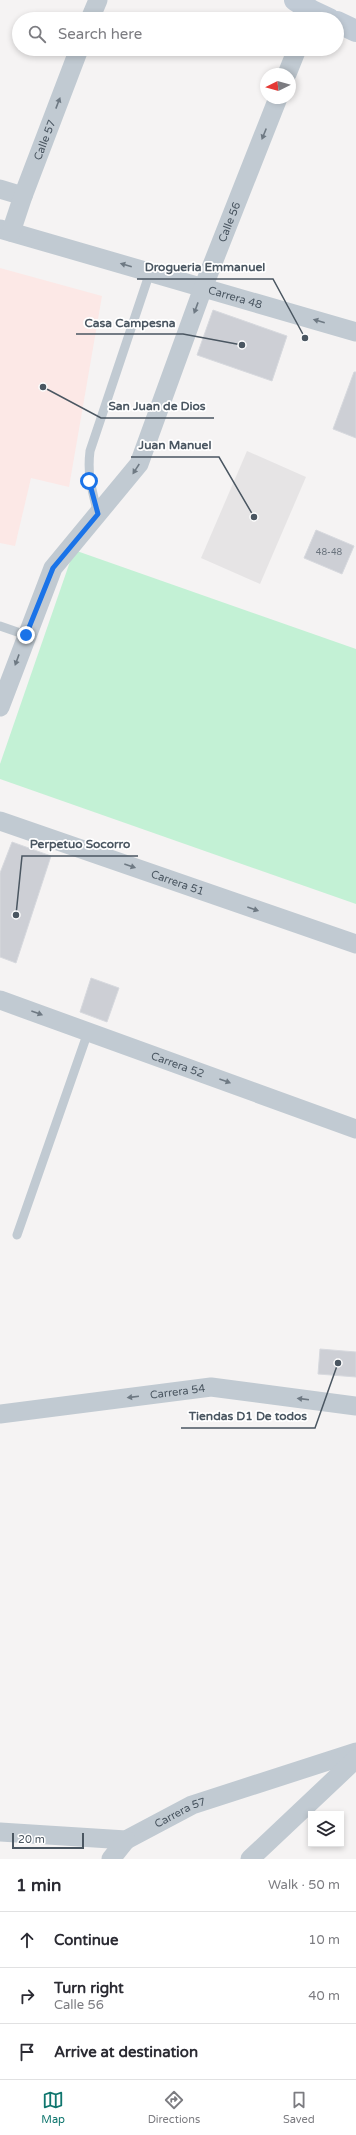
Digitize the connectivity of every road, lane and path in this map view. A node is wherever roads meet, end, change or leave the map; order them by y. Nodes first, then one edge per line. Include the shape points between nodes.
1 (98, 0) edge
2 (93, 12) edge
3 (344, 25) edge
4 (356, 31) edge
5 (76, 56) edge
6 (294, 56) edge
7 (289, 68) edge
8 (276, 104) edge
9 (0, 189) edge
10 (23, 196) junction
11 (6, 231) edge
12 (150, 272) junction
13 (203, 288) junction
14 (356, 332) edge
15 (98, 514) junction
16 (0, 626) edge
17 (26, 635) junction
18 (0, 707) edge
19 (0, 822) edge
20 (356, 944) edge
21 (0, 1000) edge
22 (88, 1032) junction
23 (356, 1129) edge
24 (17, 1235) dead end
25 (356, 1406) edge
26 (0, 1414) edge
27 (356, 1752) edge
28 (356, 1758) edge
29 (0, 1832) edge
30 (126, 1840) junction
31 (111, 1859) edge
32 (250, 1859) edge

1 - 2 street
3 - 4 street
10 -> 5 street, Calle 57
6 - 7 street
8 -> 13 street, Calle 56
9 - 10 street
10 - 11 street, Calle 57
12 -> 11 street, Carrera 48
12 - 13 street, Carrera 48
12 - 15 lane via 90,451 89,481
14 -> 13 street, Carrera 48
13 -> 15 street, Calle 56 via 140,464
15 - 17 street, Calle 56 via 53,568
16 - 17 lane
17 -> 18 street, Calle 56
19 -> 20 street, Carrera 51
21 -> 22 street, Carrera 52
22 -> 23 street, Carrera 52
22 - 24 lane
25 -> 26 street, Carrera 54 via 211,1387
27 - 30 street, Carrera 57 via 192,1805
28 - 32 street
29 - 30 street
30 - 31 street

